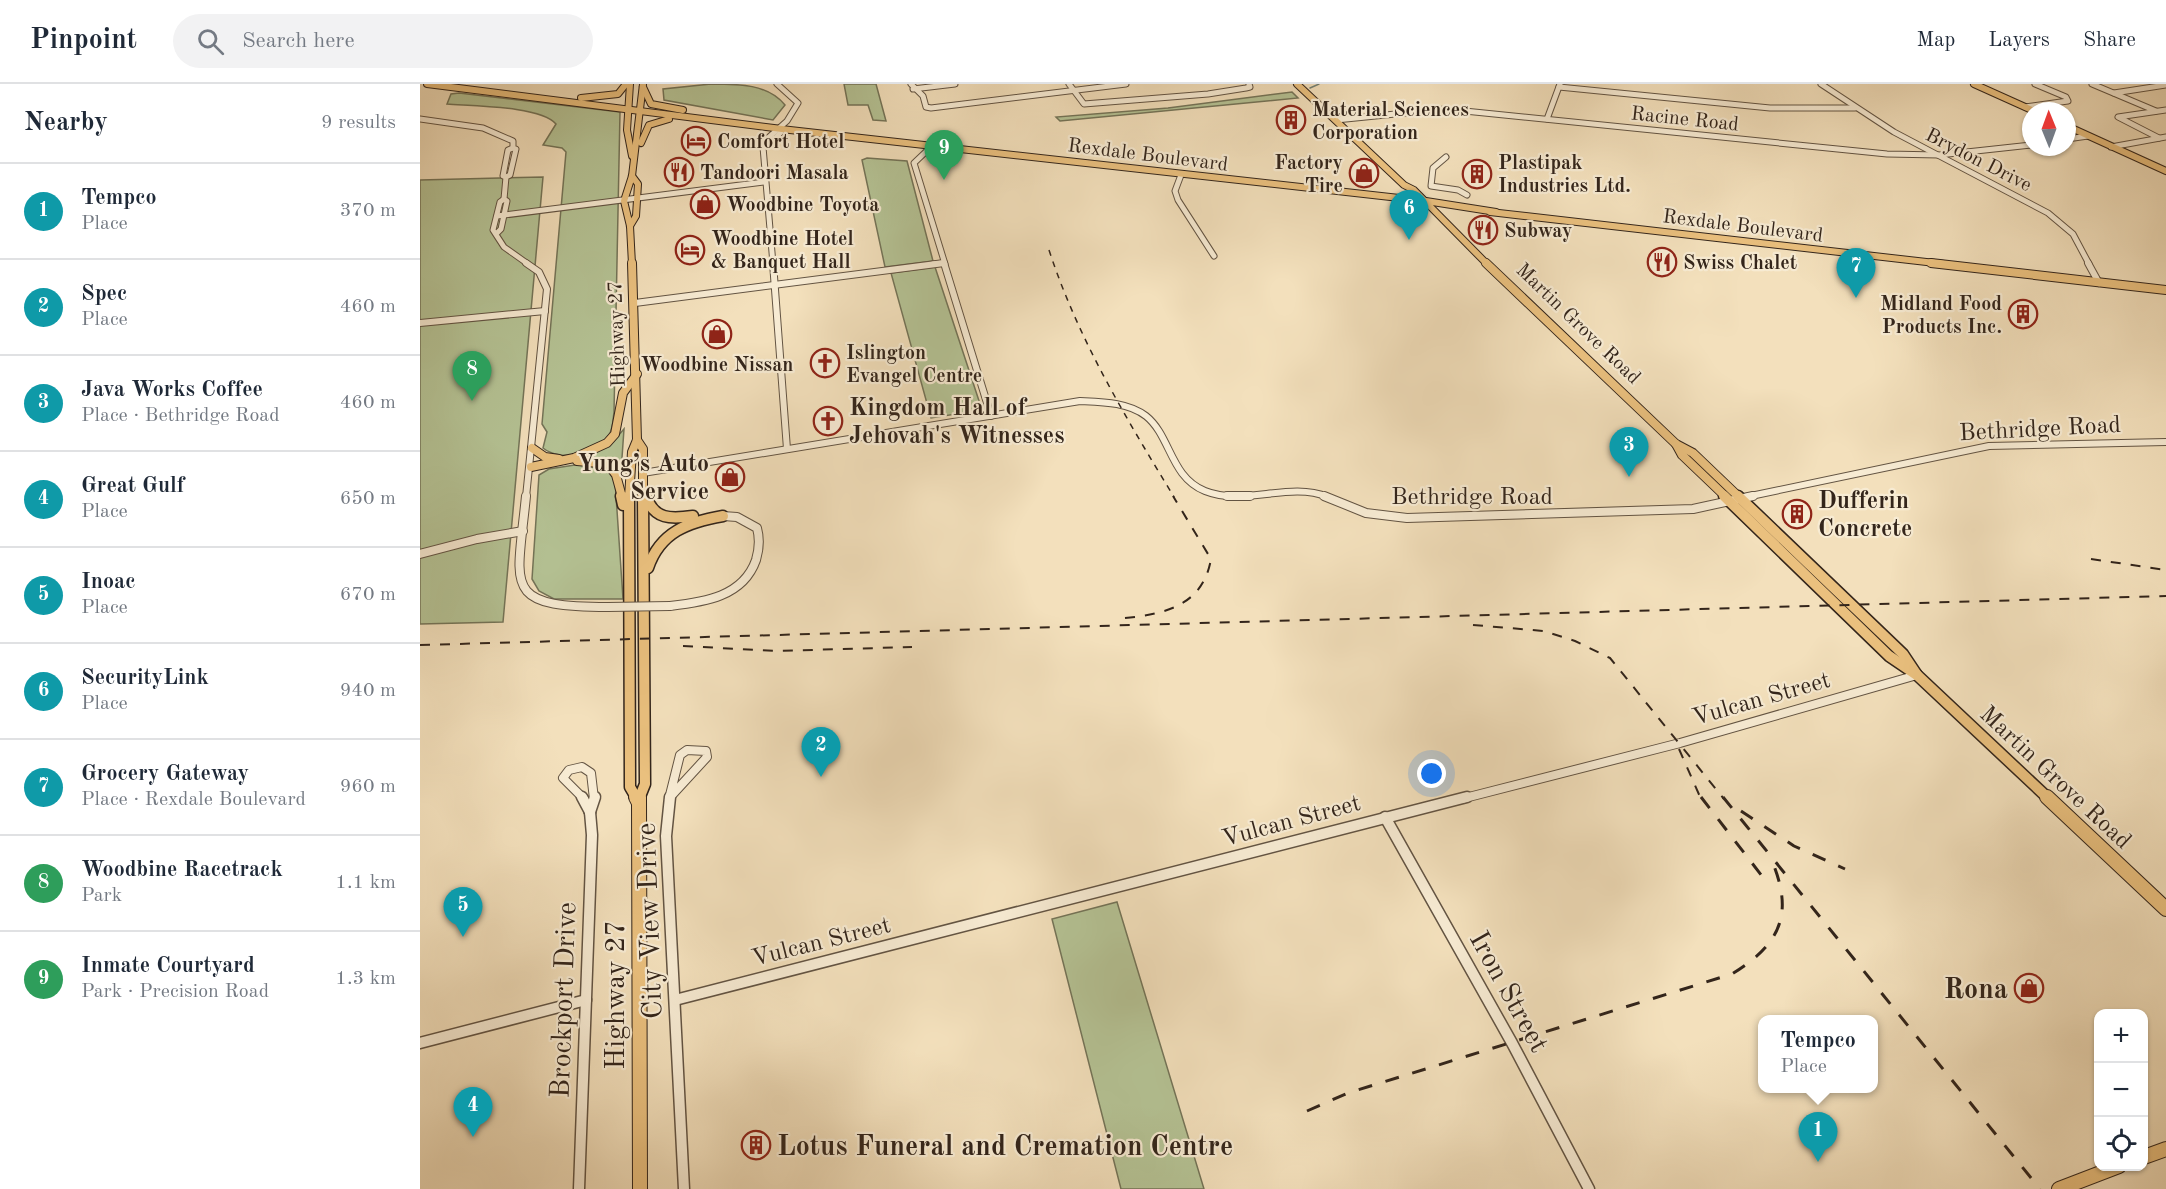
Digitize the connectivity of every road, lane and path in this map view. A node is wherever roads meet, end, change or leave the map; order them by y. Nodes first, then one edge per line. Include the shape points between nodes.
1 (427, 84) edge
2 (455, 84) edge
3 (628, 84) edge
4 (777, 84) edge
5 (955, 84) edge
6 (1069, 84) edge
7 (1126, 84) edge
8 (1249, 84) edge
9 (1297, 84) edge
10 (1821, 84) edge
11 (1974, 84) edge
12 (2036, 84) edge
13 (2092, 84) edge
14 (643, 85) edge
15 (2166, 85) edge
16 (912, 86) edge
17 (1560, 86) edge
18 (1073, 90) junction
19 (2114, 93) junction
20 (564, 98) junction
21 (2061, 102) edge
22 (2022, 106) edge
23 (1855, 108) junction
24 (630, 109) junction
25 (639, 110) junction
26 (2166, 110) edge
27 (2157, 111) junction
28 (730, 119) junction
29 (1547, 119) junction
30 (420, 120) edge
31 (704, 120) junction
32 (1336, 120) junction
33 (782, 127) junction
34 (2076, 130) edge
35 (2088, 136) junction
36 (2166, 137) edge
37 (2076, 138) edge
38 (2159, 138) junction
39 (933, 145) junction
40 (2022, 146) edge
41 (2112, 147) junction
42 (633, 153) junction
43 (1939, 155) junction
44 (1446, 157) dead end
45 (2166, 171) edge
46 (1180, 175) junction
47 (632, 176) junction
48 (764, 182) junction
49 (1407, 188) junction
50 (1467, 195) dead end
51 (1360, 196) junction
52 (1385, 197) junction
53 (637, 198) junction
54 (504, 199) junction
55 (626, 199) junction
56 (1422, 203) junction
57 (1467, 210) junction
58 (1496, 212) junction
59 (504, 215) junction
60 (497, 216) junction
61 (1449, 216) junction
62 (630, 226) junction
63 (1453, 232) junction
64 (496, 233) junction
65 (1214, 256) dead end
66 (944, 263) junction
67 (2100, 283) junction
68 (775, 285) junction
69 (2166, 290) edge
70 (635, 303) junction
71 (545, 310) junction
72 (420, 323) edge
73 (637, 374) junction
74 (991, 416) junction
75 (637, 440) junction
76 (2166, 442) edge
77 (1676, 444) junction
78 (532, 448) junction
79 (787, 449) junction
80 (574, 458) junction
81 (559, 462) junction
82 (531, 467) junction
83 (643, 478) junction
84 (1740, 498) junction
85 (1729, 501) junction
86 (723, 516) junction
87 (627, 517) junction
88 (523, 531) junction
89 (420, 554) edge
90 (643, 592) junction
91 (1917, 675) junction
92 (672, 795) junction
93 (638, 801) junction
94 (590, 812) junction
95 (1385, 817) junction
96 (2166, 909) edge
97 (586, 1000) junction
98 (675, 1000) junction
99 (420, 1043) edge
100 (2166, 1149) edge
101 (2148, 1156) edge
102 (2108, 1171) edge
103 (579, 1189) edge
104 (640, 1189) edge
105 (684, 1189) edge
106 (1589, 1189) edge
107 (2060, 1189) edge

1 - 24 main road, Rexdale Boulevard
2 - 20 main road, Rexdale Boulevard
3 - 20 main road via 611,96
3 - 24 main road, Highway 27
4 - 33 street via 798,103
5 - 16 street
6 - 18 street
7 - 18 street
8 - 18 street via 1246,88 1208,94 1084,105
9 - 32 main road, Martin Grove Road
10 - 23 street, Brydon Drive
11 - 22 main road
12 - 21 street via 2068,101
13 - 19 street
14 - 25 main road, Highway 27
14 - 28 main road via 651,104
15 - 19 street
16 - 18 street via 923,96 926,107 931,108
17 - 23 street via 1778,108
17 - 29 street
19 - 27 street
20 - 24 main road, Rexdale Boulevard
23 - 43 street, Brydon Drive
24 - 25 main road, Rexdale Boulevard
24 - 42 main road, Highway 27 via 626,137
25 - 28 main road, Rexdale Boulevard
25 - 31 main road, Rexdale Boulevard
25 - 42 main road, Highway 27
26 - 27 street
27 - 38 street via 2118,117
28 - 33 main road, Rexdale Boulevard
29 - 32 street, Racine Road via 1424,109
29 - 43 street, Racine Road via 1887,154
30 - 54 street via 505,134 513,141 503,176
31 - 33 main road, Rexdale Boulevard
31 - 42 main road via 669,119 651,124
32 - 49 main road, Martin Grove Road
33 - 39 main road, Rexdale Boulevard
33 - 48 street via 763,147
34 - 35 main road
35 - 37 street
35 - 41 main road
36 - 38 street
38 - 41 street
39 - 46 main road, Rexdale Boulevard
39 - 66 street via 914,163
40 - 43 street, Racine Road
41 - 45 main road
42 - 47 main road, Highway 27
43 - 67 street, Brydon Drive via 2048,213 2073,234
44 - 50 street via 1431,169 1431,186
46 - 51 main road, Rexdale Boulevard
46 - 65 street via 1175,191 1178,200
47 - 53 main road, Highway 27 via 638,184
47 - 55 main road, Highway 27 via 626,185
48 - 53 street
48 - 68 street
49 - 52 main road
49 - 56 main road, Martin Grove Road via 1414,190
49 - 56 main road, Martin Grove Road
51 - 52 main road, Rexdale Boulevard
51 - 56 main road, Rexdale Boulevard
52 - 56 main road, Rexdale Boulevard
53 - 55 street
53 - 62 main road, Highway 27 via 636,216
54 - 59 street
54 - 60 street
55 - 59 street
55 - 62 main road, Highway 27 via 624,217
56 - 57 main road, Rexdale Boulevard
56 - 58 main road, Rexdale Boulevard
56 - 61 main road, Martin Grove Road
56 - 63 main road, Martin Grove Road via 1444,229
57 - 58 main road, Rexdale Boulevard
57 - 61 main road
58 - 67 main road, Rexdale Boulevard
59 - 60 street
59 - 64 street
60 - 64 street via 493,230
61 - 63 main road, Martin Grove Road
62 - 70 main road, Highway 27
63 - 77 main road, Martin Grove Road
64 - 71 street via 504,247 544,279 548,289
66 - 68 street
66 - 74 street
67 - 69 main road, Rexdale Boulevard
68 - 70 street
68 - 79 street
70 - 73 main road, Highway 27
71 - 72 street
71 - 78 street
73 - 75 main road, Highway 27
73 - 80 main road via 623,393 615,434 601,447
74 - 79 street, Bethridge Road
74 - 85 street, Bethridge Road via 1080,401 1107,402 1149,418 1185,478 1204,490 1255,497 1309,492 1379,516 1653,512
75 - 83 main road, Highway 27 via 643,449
75 - 87 main road, Highway 27 via 632,452
76 - 84 street, Bethridge Road via 1989,446
77 - 84 main road, Martin Grove Road via 1693,453
77 - 85 main road, Martin Grove Road via 1682,455
78 - 80 main road via 550,459
78 - 82 street
79 - 83 street, Bethridge Road
80 - 81 main road
81 - 82 main road
81 - 87 main road via 588,460 610,464 621,484
82 - 88 street
83 - 86 main road via 649,508 655,514 669,518
83 - 90 main road, Highway 27
84 - 85 street, Bethridge Road
84 - 91 main road, Martin Grove Road via 1903,654
85 - 91 main road, Martin Grove Road via 1889,656
86 - 88 street, bridge via 757,528 760,536 753,573 742,584 713,599 670,606 547,605 533,598 520,584 518,575
86 - 90 main road via 692,521 658,542
87 - 93 main road, Highway 27 via 630,787
88 - 89 street
90 - 93 main road, Highway 27 via 645,784
91 - 95 street, Vulcan Street via 1680,743
91 - 96 main road, Martin Grove Road
92 - 92 street, City View Drive via 703,763 706,751 687,750 680,755
92 - 98 street, City View Drive via 666,836
93 - 104 main road, Highway 27
94 - 94 street, Brockport Drive via 595,796 591,773 582,767 569,770 564,774 565,782 585,801
94 - 97 street, Brockport Drive
95 - 98 street, Vulcan Street
95 - 106 street, Iron Street
97 - 99 street
97 - 103 street, Brockport Drive
98 - 105 street, City View Drive
100 - 101 main road
102 - 107 main road

